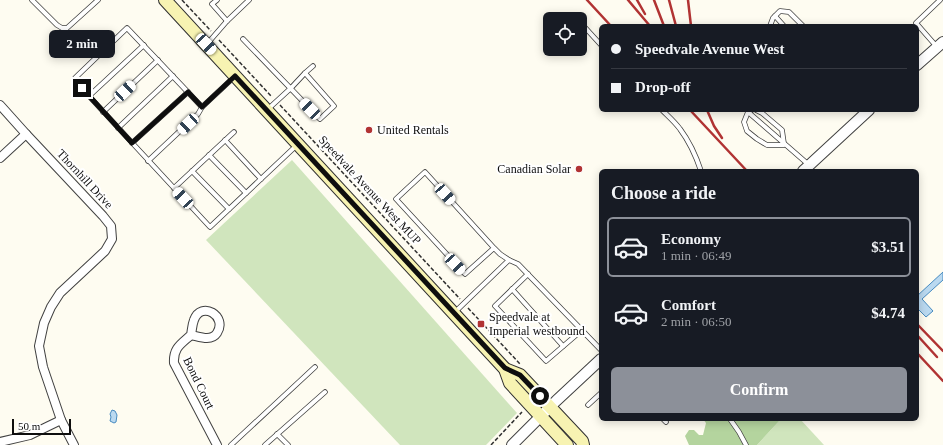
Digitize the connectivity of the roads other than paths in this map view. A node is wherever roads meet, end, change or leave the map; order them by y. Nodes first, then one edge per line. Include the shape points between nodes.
1 (32, 0) edge
2 (98, 0) edge
3 (165, 0) edge
4 (208, 0) edge
5 (217, 0) edge
6 (250, 0) edge
7 (940, 0) edge
8 (212, 4) junction
9 (776, 16) junction
10 (227, 21) junction
11 (770, 24) edge
12 (782, 24) edge
13 (801, 24) edge
14 (917, 24) edge
15 (919, 26) edge
16 (587, 30) edge
17 (242, 39) dead end
18 (599, 43) edge
19 (206, 44) junction
20 (940, 44) edge
21 (144, 45) junction
22 (158, 60) junction
23 (919, 64) edge
24 (312, 66) dead end
25 (305, 74) junction
26 (173, 76) junction
27 (235, 76) junction
28 (291, 88) junction
29 (188, 92) junction
30 (89, 96) junction
31 (0, 105) edge
32 (202, 107) junction
33 (266, 110) junction
34 (103, 112) junction
35 (664, 112) edge
36 (748, 112) joint
37 (760, 112) edge
38 (867, 112) edge
39 (118, 128) junction
40 (234, 132) dead end
41 (26, 134) junction
42 (225, 140) junction
43 (132, 143) junction
44 (298, 144) junction
45 (784, 145) junction
46 (209, 155) junction
47 (0, 158) edge
48 (148, 161) junction
49 (806, 168) edge
50 (700, 169) edge
51 (192, 171) junction
52 (261, 179) junction
53 (174, 188) junction
54 (246, 193) junction
55 (229, 209) junction
56 (494, 248) junction
57 (510, 260) junction
58 (528, 274) junction
59 (512, 289) junction
60 (454, 313) junction
61 (582, 330) junction
62 (191, 335) dead end
63 (564, 346) junction
64 (599, 348) edge
65 (599, 361) edge
66 (315, 367) dead end
67 (505, 368) junction
68 (325, 392) dead end
69 (599, 395) edge
70 (588, 405) dead end
71 (550, 407) junction
72 (541, 416) junction
73 (61, 420) junction
74 (731, 421) edge
75 (277, 434) junction
76 (0, 442) edge
77 (74, 445) edge
78 (217, 445) edge
79 (231, 445) edge
80 (264, 445) edge
81 (288, 445) edge
82 (512, 445) edge
83 (567, 445) edge
84 (582, 445) edge
85 (746, 445) edge

1 - 2 lane via 62,28 68,28
3 - 19 main road
4 - 8 lane
5 - 8 lane
6 - 10 lane
7 - 14 lane
8 - 10 lane
9 - 11 lane via 772,18
9 - 12 lane
9 - 13 lane via 780,11 789,12
10 - 19 lane
15 - 20 lane
16 - 18 lane
17 - 28 lane
19 - 27 main road
20 - 23 street
21 - 22 lane
21 - 30 lane
21 - 30 lane via 127,28 105,48 75,78
22 - 26 lane
22 - 34 lane
24 - 25 lane
25 - 28 lane
25 - 28 lane via 334,106 320,119
26 - 29 lane
26 - 39 lane
27 - 32 lane
27 - 33 main road
28 - 33 lane
29 - 32 lane
29 - 43 lane
30 - 34 lane
31 - 41 street, Thornhill Drive
32 - 48 lane via 198,114
33 - 44 main road
34 - 39 lane
35 - 50 lane via 687,140
36 - 45 lane
36 - 45 lane via 744,122 748,131 767,145
37 - 45 lane via 782,130
38 - 49 street
39 - 43 lane
40 - 42 lane
41 - 47 street
41 - 73 street, Thornhill Drive via 111,226 112,239 105,251 60,293 44,323 39,346 43,367
42 - 46 lane
42 - 52 lane
43 - 48 lane
44 - 52 lane
44 - 60 main road
45 - 49 lane
46 - 51 lane
46 - 54 lane
48 - 53 lane
51 - 53 lane
51 - 55 lane
52 - 54 lane
53 - 55 lane via 210,227
54 - 55 lane
56 - 56 lane via 425,172 396,199 465,274
56 - 57 lane
57 - 58 lane
57 - 60 lane
58 - 59 lane
58 - 61 lane
59 - 63 lane
59 - 63 lane via 495,306 546,361
60 - 67 main road
61 - 63 lane
61 - 64 lane
62 - 78 street, Bond Court via 174,353 174,363
65 - 71 street
66 - 79 lane
67 - 71 main road via 520,375
67 - 72 main road via 510,383
68 - 75 lane
69 - 70 lane
71 - 72 street
71 - 84 main road via 582,441
72 - 82 street
72 - 83 main road
73 - 76 street via 30,435
73 - 77 street, Thornhill Drive
74 - 85 lane
75 - 80 lane
75 - 81 lane

